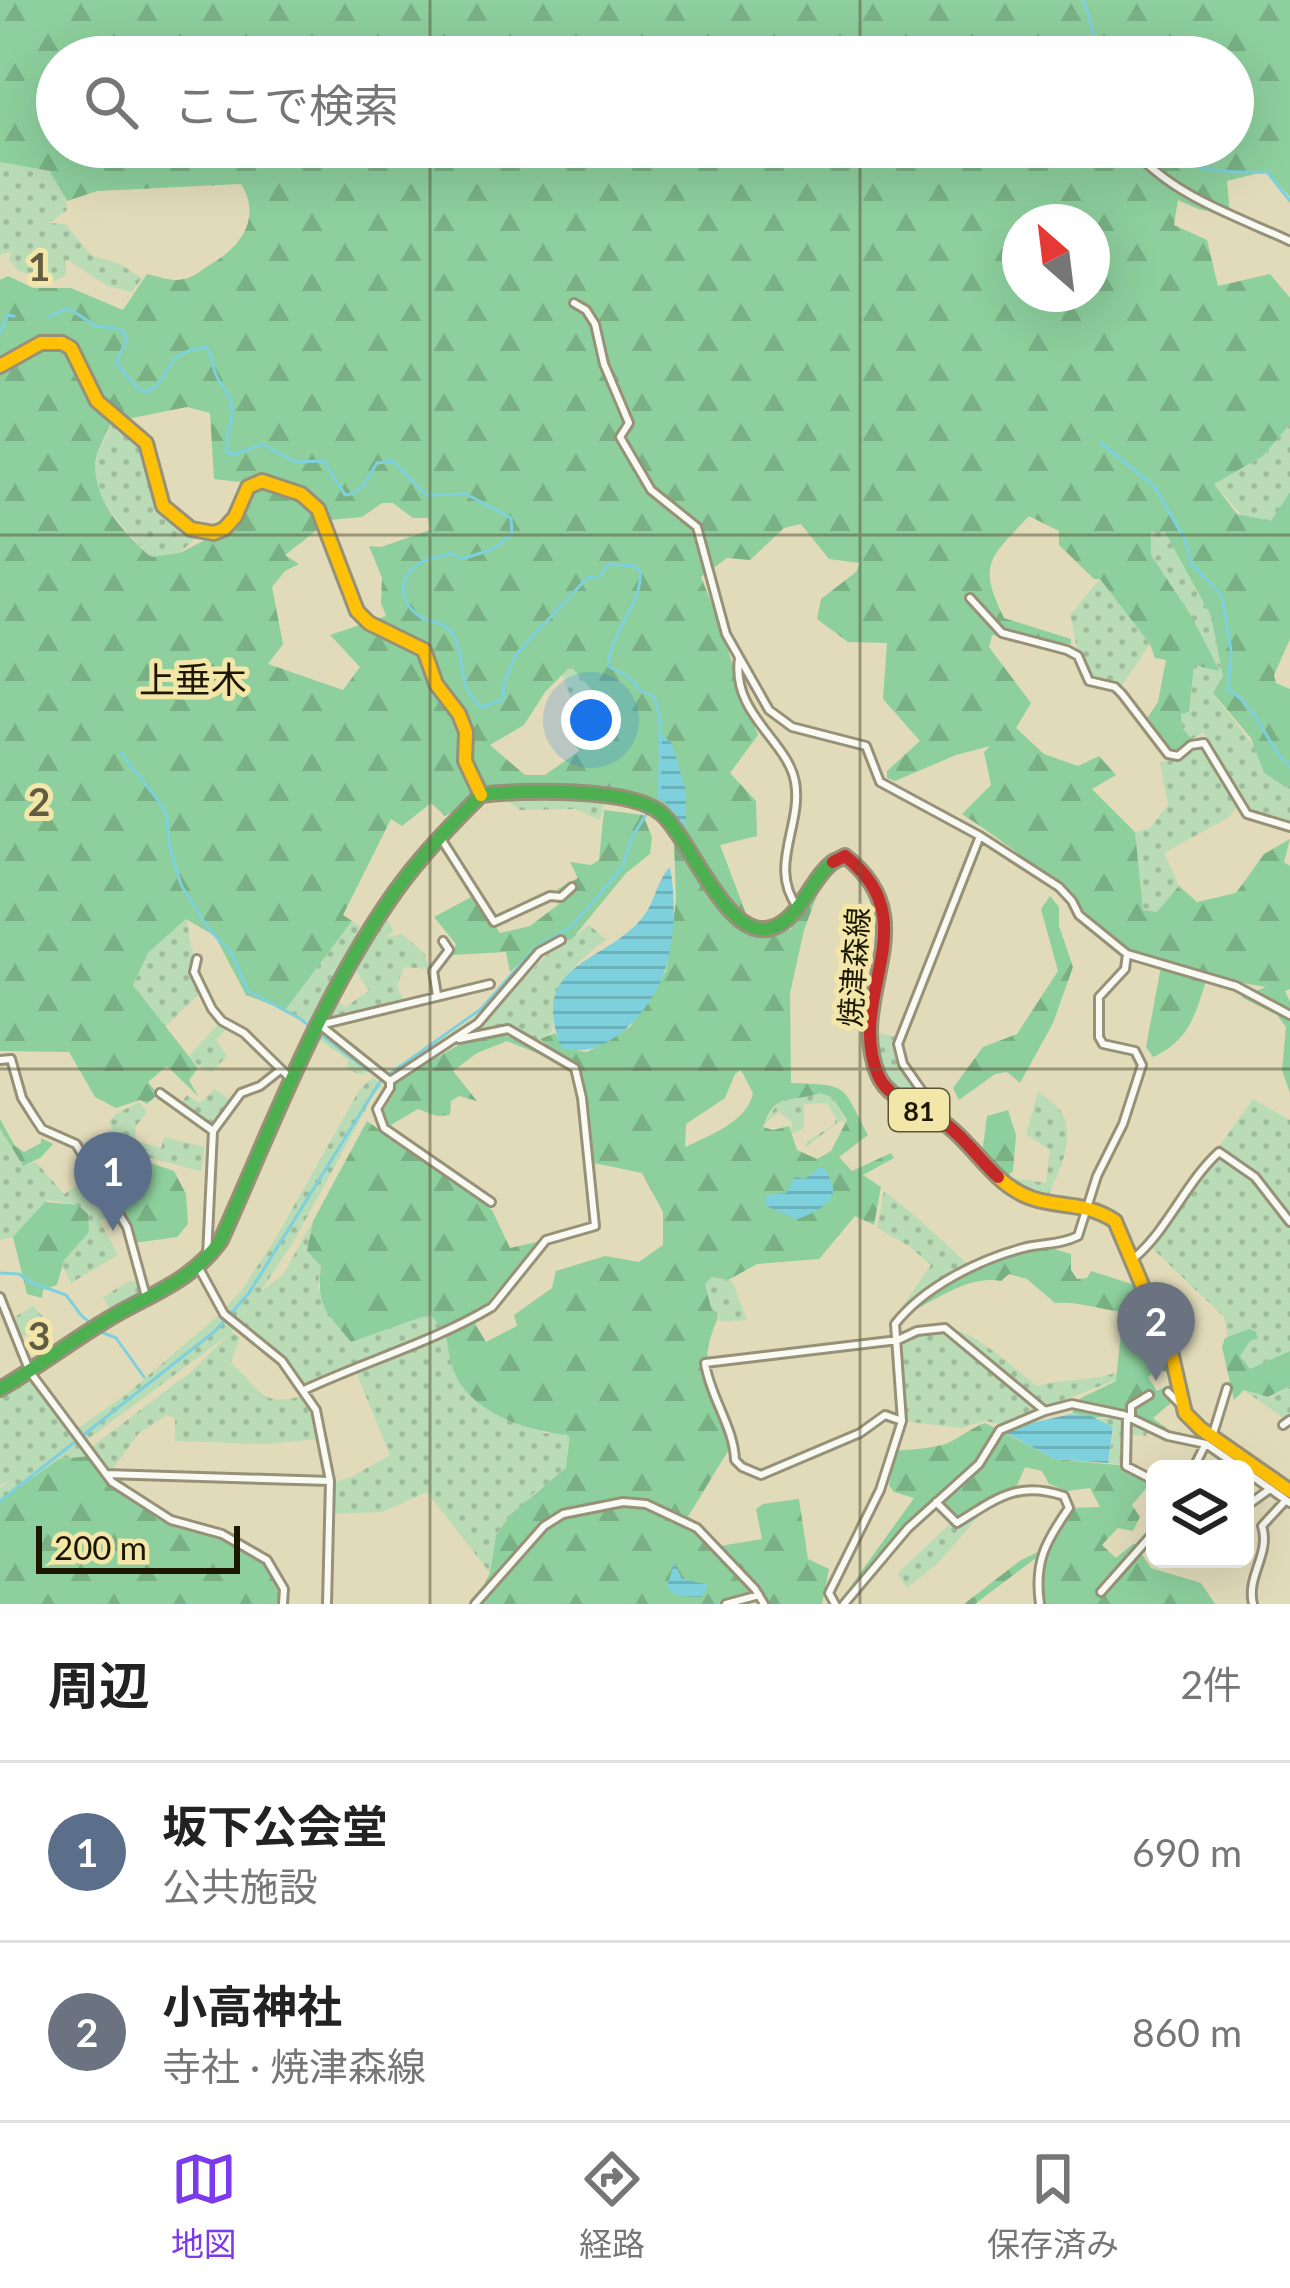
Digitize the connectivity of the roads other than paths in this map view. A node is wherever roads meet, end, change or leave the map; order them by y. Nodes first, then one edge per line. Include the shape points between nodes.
1 (1154, 168) edge
2 (1290, 241) edge
3 (574, 302) dead end
4 (0, 366) edge
5 (970, 598) dead end
6 (739, 658) junction
7 (482, 795) junction
8 (1290, 827) edge
9 (440, 836) junction
10 (980, 836) junction
11 (572, 887) dead end
12 (798, 908) junction
13 (561, 940) dead end
14 (442, 941) dead end
15 (1127, 954) junction
16 (197, 959) dead end
17 (490, 984) dead end
18 (437, 995) junction
19 (1290, 1015) edge
20 (318, 1031) junction
21 (459, 1039) junction
22 (0, 1060) edge
23 (279, 1071) junction
24 (388, 1080) junction
25 (295, 1081) junction
26 (160, 1093) dead end
27 (943, 1122) junction
28 (213, 1131) junction
29 (490, 1202) dead end
30 (1089, 1208) junction
31 (1290, 1222) edge
32 (1133, 1259) junction
33 (204, 1265) junction
34 (0, 1297) edge
35 (147, 1300) junction
36 (898, 1340) junction
37 (30, 1372) junction
38 (1227, 1388) dead end
39 (0, 1389) edge
40 (304, 1390) junction
41 (1168, 1392) dead end
42 (1150, 1395) dead end
43 (1184, 1407) junction
44 (1045, 1411) junction
45 (1129, 1417) junction
46 (902, 1421) junction
47 (1209, 1438) junction
48 (1198, 1460) edge
49 (1233, 1460) edge
50 (106, 1474) junction
51 (1146, 1476) edge
52 (1254, 1477) edge
53 (329, 1480) junction
54 (1270, 1489) junction
55 (1289, 1498) edge
56 (1254, 1501) edge
57 (936, 1502) junction
58 (1146, 1541) edge
59 (1101, 1592) dead end
60 (759, 1595) junction
61 (283, 1604) edge
62 (327, 1604) edge
63 (475, 1604) edge
64 (726, 1604) edge
65 (764, 1604) edge
66 (839, 1604) edge
67 (1040, 1604) edge
68 (1252, 1604) edge

1 - 2 street via 1223,213
3 - 6 street via 596,324 629,423 620,437 651,490 697,527
4 - 7 main road via 36,343 70,346 94,398 149,448 159,501 179,524 221,530 248,487 262,481 318,508 357,611 424,650 459,714 465,761
5 - 8 street via 1002,633 1078,656 1089,681 1115,687 1168,754 1204,743 1247,814
6 - 10 street via 782,722 859,741 880,782
6 - 12 street via 743,694 795,777 784,853
7 - 9 main road
7 - 12 main road, 焼津森線 via 646,802 739,921 771,928
9 - 11 street via 494,922
9 - 20 main road via 367,929
10 - 15 street via 1058,887 1078,915
10 - 27 street via 898,1044
12 - 27 main road, 焼津森線 / 81 via 819,869 839,857 878,881 885,906 874,1064 890,1092
13 - 21 street via 539,952
14 - 18 street via 449,950 433,971
15 - 19 street via 1236,986
15 - 30 street via 1125,969 1099,997 1099,1037 1135,1051 1142,1065
16 - 23 street via 194,972 212,1009
17 - 18 street
18 - 20 street
20 - 24 street
20 - 25 main road
21 - 24 street
21 - 40 street via 508,1029 575,1069 595,1226 546,1240 492,1307
22 - 35 street via 11,1059 42,1129 76,1144 127,1227
23 - 25 street
23 - 28 street via 241,1093
24 - 29 street via 377,1109 384,1128
25 - 33 main road
26 - 28 street
27 - 30 main road, 焼津森線 / 81 via 1014,1191 1049,1206
28 - 33 street
30 - 32 main road via 1115,1221
30 - 36 street via 1072,1240 1012,1251 935,1287 895,1324
31 - 32 street via 1267,1188 1219,1152
32 - 43 main road
33 - 35 main road
33 - 40 street via 224,1314 266,1345
34 - 37 street
35 - 37 main road
36 - 44 street via 945,1328
36 - 46 street
36 - 46 street via 705,1363 735,1460 761,1475 885,1415
37 - 39 main road
37 - 50 street
38 - 47 street
40 - 53 street via 316,1410
41 - 43 street
42 - 45 street via 1131,1406
43 - 47 main road
44 - 45 street via 1072,1404
44 - 57 street via 1000,1430 979,1464
45 - 47 street via 1187,1443
45 - 51 street via 1126,1466
46 - 66 street via 880,1490 829,1593
47 - 48 street
47 - 49 street
47 - 55 main road
50 - 53 street
50 - 61 street via 150,1509 223,1534 267,1560 284,1589
52 - 54 street
53 - 62 street
54 - 55 street
54 - 56 street
55 - 68 street via 1262,1526
57 - 66 street
57 - 67 street via 957,1523 1014,1492 1038,1487 1064,1496 1069,1508 1042,1553
58 - 59 street
60 - 63 street via 697,1528 623,1502 562,1514 544,1526
60 - 64 street
60 - 65 street

